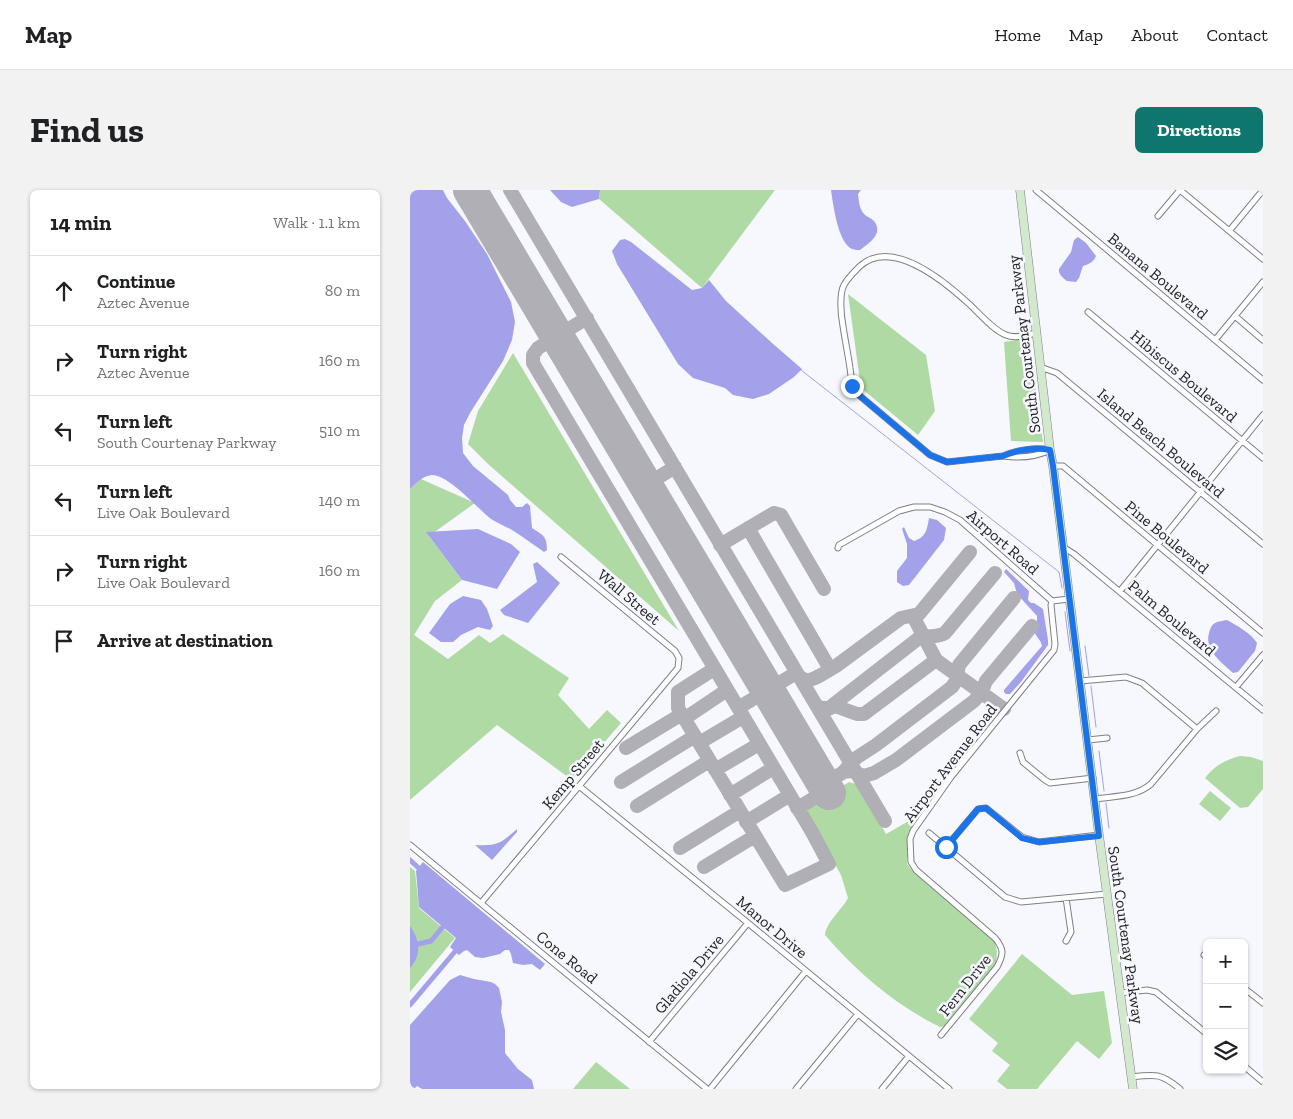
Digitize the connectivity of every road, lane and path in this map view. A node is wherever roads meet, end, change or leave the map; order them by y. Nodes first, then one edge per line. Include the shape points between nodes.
1 (1020, 190) edge
2 (1036, 190) edge
3 (1180, 190) edge
4 (1263, 190) edge
5 (1158, 216) dead end
6 (1230, 230) junction
7 (1263, 259) edge
8 (1263, 282) edge
9 (1088, 312) dead end
10 (1235, 316) junction
11 (1036, 333) junction
12 (1215, 340) junction
13 (1263, 340) edge
14 (1040, 368) junction
15 (1263, 380) edge
16 (1263, 416) edge
17 (1243, 441) junction
18 (1050, 450) junction
19 (1263, 458) edge
20 (1053, 466) junction
21 (1201, 493) junction
22 (1263, 544) edge
23 (1158, 545) junction
24 (1063, 547) junction
25 (838, 548) dead end
26 (560, 557) dead end
27 (1120, 591) junction
28 (1069, 599) junction
29 (1052, 601) junction
30 (1263, 633) edge
31 (1263, 655) edge
32 (679, 658) joint
33 (1080, 681) junction
34 (1236, 687) junction
35 (1263, 710) edge
36 (1216, 711) dead end
37 (1197, 729) junction
38 (1107, 738) dead end
39 (1088, 740) junction
40 (1020, 753) dead end
41 (1093, 778) junction
42 (579, 786) junction
43 (1095, 799) junction
44 (930, 833) dead end
45 (1099, 836) junction
46 (410, 845) edge
47 (946, 847) junction
48 (1107, 894) junction
49 (1066, 898) junction
50 (481, 904) junction
51 (748, 923) junction
52 (1066, 941) dead end
53 (1002, 947) joint
54 (806, 971) junction
55 (1248, 991) edge
56 (1120, 993) junction
57 (1263, 1004) edge
58 (858, 1014) junction
59 (1203, 1031) edge
60 (941, 1036) dead end
61 (649, 1042) junction
62 (909, 1056) junction
63 (1248, 1069) edge
64 (1131, 1077) junction
65 (1263, 1082) edge
66 (709, 1089) edge
67 (796, 1089) edge
68 (882, 1089) edge
69 (948, 1089) edge
70 (1133, 1089) edge
71 (1180, 1089) edge

1 - 11 main road, South Courtenay Parkway
2 - 12 street, Banana Boulevard
3 - 5 street
3 - 6 street
4 - 6 street
6 - 7 street
8 - 10 street
9 - 17 street, Hibiscus Boulevard
10 - 12 street
10 - 13 street
11 - 14 main road, South Courtenay Parkway
11 - 18 street via 1005,335 945,284 919,266 902,260 882,258 865,262 842,290 841,314 852,386 930,455 947,462 1041,448
12 - 15 street, Banana Boulevard
14 - 18 main road, South Courtenay Parkway
14 - 21 street, Island Beach Boulevard via 1057,372
16 - 17 street
17 - 19 street, Hibiscus Boulevard
17 - 21 street
18 - 20 main road, South Courtenay Parkway
20 - 23 street, Pine Boulevard via 1062,466
20 - 24 main road, South Courtenay Parkway
21 - 22 street, Island Beach Boulevard
21 - 23 street
23 - 27 street
23 - 30 street, Pine Boulevard
24 - 27 street, Palm Boulevard
24 - 28 main road, South Courtenay Parkway
25 - 29 street, Airport Road via 899,511 930,507 960,520
26 - 32 street, Wall Street
27 - 34 street, Palm Boulevard
28 - 29 street
28 - 33 main road, South Courtenay Parkway
29 - 53 street, Airport Avenue Road via 1054,650 951,777 910,839 911,862 916,870
31 - 34 street
32 - 42 street, Kemp Street via 678,668
33 - 37 street via 1126,676 1135,679
33 - 39 main road, South Courtenay Parkway
34 - 35 street, Palm Boulevard
36 - 37 street
37 - 43 street via 1146,788
38 - 39 street
39 - 41 main road, South Courtenay Parkway
40 - 41 street via 1023,762 1050,782
41 - 43 main road, South Courtenay Parkway
42 - 50 street, Kemp Street
42 - 51 street, Manor Drive
43 - 45 main road, South Courtenay Parkway
44 - 47 street
45 - 47 street via 1039,842 1022,838 986,808 978,809
45 - 48 main road, South Courtenay Parkway
46 - 50 street, Cone Road
47 - 49 street via 1005,896 1021,902
48 - 49 street
48 - 56 main road, South Courtenay Parkway
49 - 52 street via 1071,932
50 - 61 street, Cone Road
51 - 54 street, Manor Drive
51 - 61 street, Gladiola Drive
53 - 60 street, Fern Drive via 1002,958 997,967
54 - 58 street, Manor Drive
54 - 66 street
55 - 57 street
56 - 59 street via 1156,992
56 - 64 main road, South Courtenay Parkway
58 - 62 street, Manor Drive
58 - 67 street
61 - 66 street, Cone Road
62 - 68 street
62 - 69 street, Manor Drive
63 - 65 street
64 - 70 main road, South Courtenay Parkway
64 - 71 street via 1154,1074

